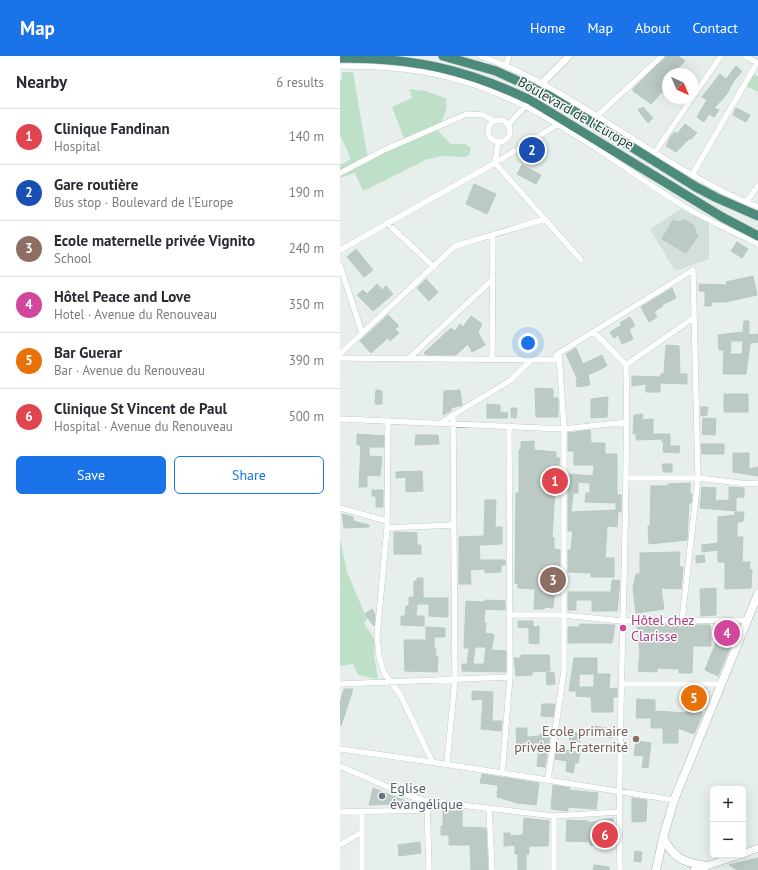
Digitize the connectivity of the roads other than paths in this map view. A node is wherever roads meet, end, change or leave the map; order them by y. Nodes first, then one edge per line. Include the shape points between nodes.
1 (443, 56) edge
2 (480, 56) edge
3 (509, 56) edge
4 (569, 56) edge
5 (720, 56) edge
6 (745, 56) edge
7 (658, 57) edge
8 (340, 58) edge
9 (757, 63) edge
10 (506, 65) junction
11 (340, 66) edge
12 (540, 86) junction
13 (698, 89) edge
14 (528, 103) junction
15 (688, 104) edge
16 (598, 116) junction
17 (494, 121) junction
18 (561, 123) junction
19 (508, 125) junction
20 (498, 142) junction
21 (655, 152) junction
22 (495, 163) junction
23 (340, 173) edge
24 (692, 175) junction
25 (758, 186) edge
26 (746, 202) junction
27 (758, 207) edge
28 (758, 216) edge
29 (545, 218) junction
30 (387, 223) junction
31 (493, 235) junction
32 (758, 236) edge
33 (758, 244) edge
34 (340, 250) edge
35 (582, 260) dead end
36 (340, 265) edge
37 (434, 267) junction
38 (492, 280) junction
39 (693, 318) junction
40 (594, 332) junction
41 (362, 333) junction
42 (340, 354) edge
43 (559, 354) junction
44 (340, 358) edge
45 (408, 359) junction
46 (492, 359) junction
47 (532, 360) junction
48 (548, 360) junction
49 (559, 360) junction
50 (626, 365) junction
51 (453, 415) junction
52 (340, 419) edge
53 (388, 421) junction
54 (627, 422) junction
55 (440, 423) junction
56 (453, 424) junction
57 (509, 426) junction
58 (564, 429) junction
59 (626, 478) junction
60 (698, 478) junction
61 (758, 483) edge
62 (340, 508) edge
63 (387, 521) junction
64 (452, 525) junction
65 (387, 528) junction
66 (758, 594) edge
67 (509, 615) junction
68 (563, 615) junction
69 (682, 620) junction
70 (748, 620) junction
71 (622, 621) junction
72 (510, 677) junction
73 (455, 679) junction
74 (391, 682) junction
75 (340, 684) edge
76 (622, 684) junction
77 (720, 684) junction
78 (340, 749) edge
79 (432, 761) junction
80 (447, 764) junction
81 (340, 766) edge
82 (502, 774) junction
83 (548, 779) junction
84 (620, 791) junction
85 (674, 800) junction
86 (427, 801) junction
87 (489, 808) junction
88 (427, 810) junction
89 (340, 812) edge
90 (362, 812) junction
91 (618, 812) junction
92 (554, 816) junction
93 (362, 832) junction
94 (662, 838) junction
95 (340, 845) edge
96 (758, 848) edge
97 (746, 853) edge
98 (731, 858) edge
99 (706, 866) junction
100 (362, 870) edge
101 (429, 870) edge
102 (492, 870) edge
103 (554, 870) edge
104 (620, 870) edge
105 (656, 870) edge
106 (694, 870) edge

1 - 12 highway, Boulevard de l’Europe
2 - 10 street
3 - 10 street
4 - 12 street
5 - 13 street
6 - 9 street
7 - 16 street
8 - 14 highway, Boulevard de l’Europe via 381,58 427,64 471,76
9 - 24 street
10 - 12 street
11 - 14 street via 383,67 438,75
12 - 14 street
12 - 16 street
12 - 28 highway, Boulevard de l’Europe via 696,186
14 - 18 highway, Boulevard de l’Europe
14 - 19 street
15 - 21 street
16 - 21 street
17 - 19 street via 500,120
17 - 20 street via 490,124 488,133 493,141
17 - 23 street via 483,115 467,114 384,150
18 - 22 street
18 - 32 highway, Boulevard de l’Europe
18 - 33 street via 682,205
19 - 20 street via 510,135 503,142
20 - 22 street
21 - 24 street
22 - 29 street
22 - 30 street
24 - 26 street
25 - 26 street
26 - 27 street
29 - 31 street
29 - 35 street
30 - 34 street
30 - 37 street
31 - 37 street via 455,246
31 - 38 street
36 - 41 street
37 - 41 street
38 - 45 street
38 - 46 street
39 - 40 street via 693,270
39 - 50 street
39 - 60 street
40 - 43 street
40 - 50 street
41 - 42 street
43 - 48 street
43 - 49 street
44 - 45 street
45 - 46 street
46 - 47 street
47 - 48 street
47 - 51 street via 511,380
48 - 49 street
49 - 58 street
50 - 54 street
51 - 55 street
51 - 56 street
52 - 53 street
53 - 55 street
53 - 63 street
54 - 58 street
54 - 59 street
55 - 56 street
56 - 57 street
56 - 64 street
57 - 58 street
57 - 67 street
58 - 68 street
59 - 60 street
59 - 71 street
60 - 61 street
60 - 69 street
62 - 63 street
63 - 65 street
64 - 65 street
64 - 73 street
65 - 74 street via 377,636 384,673
66 - 70 main road
67 - 68 street
67 - 72 street
68 - 71 street
68 - 83 street via 564,671
69 - 70 street
69 - 71 street
70 - 77 main road
71 - 76 street
72 - 73 street
72 - 82 street
73 - 74 street
73 - 80 street
74 - 75 street
74 - 79 street via 400,694
76 - 77 street
76 - 84 street
77 - 85 main road
78 - 79 street
79 - 80 street
80 - 82 street
81 - 86 street via 406,795
82 - 83 street
83 - 84 street
84 - 85 street
84 - 91 street
85 - 94 main road
86 - 87 street
86 - 88 street
87 - 92 street
87 - 102 street
88 - 90 street
88 - 101 street
89 - 90 street
90 - 93 street
91 - 92 street
91 - 104 street
92 - 103 street
93 - 95 street
93 - 100 street
94 - 99 main road via 668,849 680,860
94 - 105 main road
96 - 97 street
98 - 99 street
99 - 106 street

